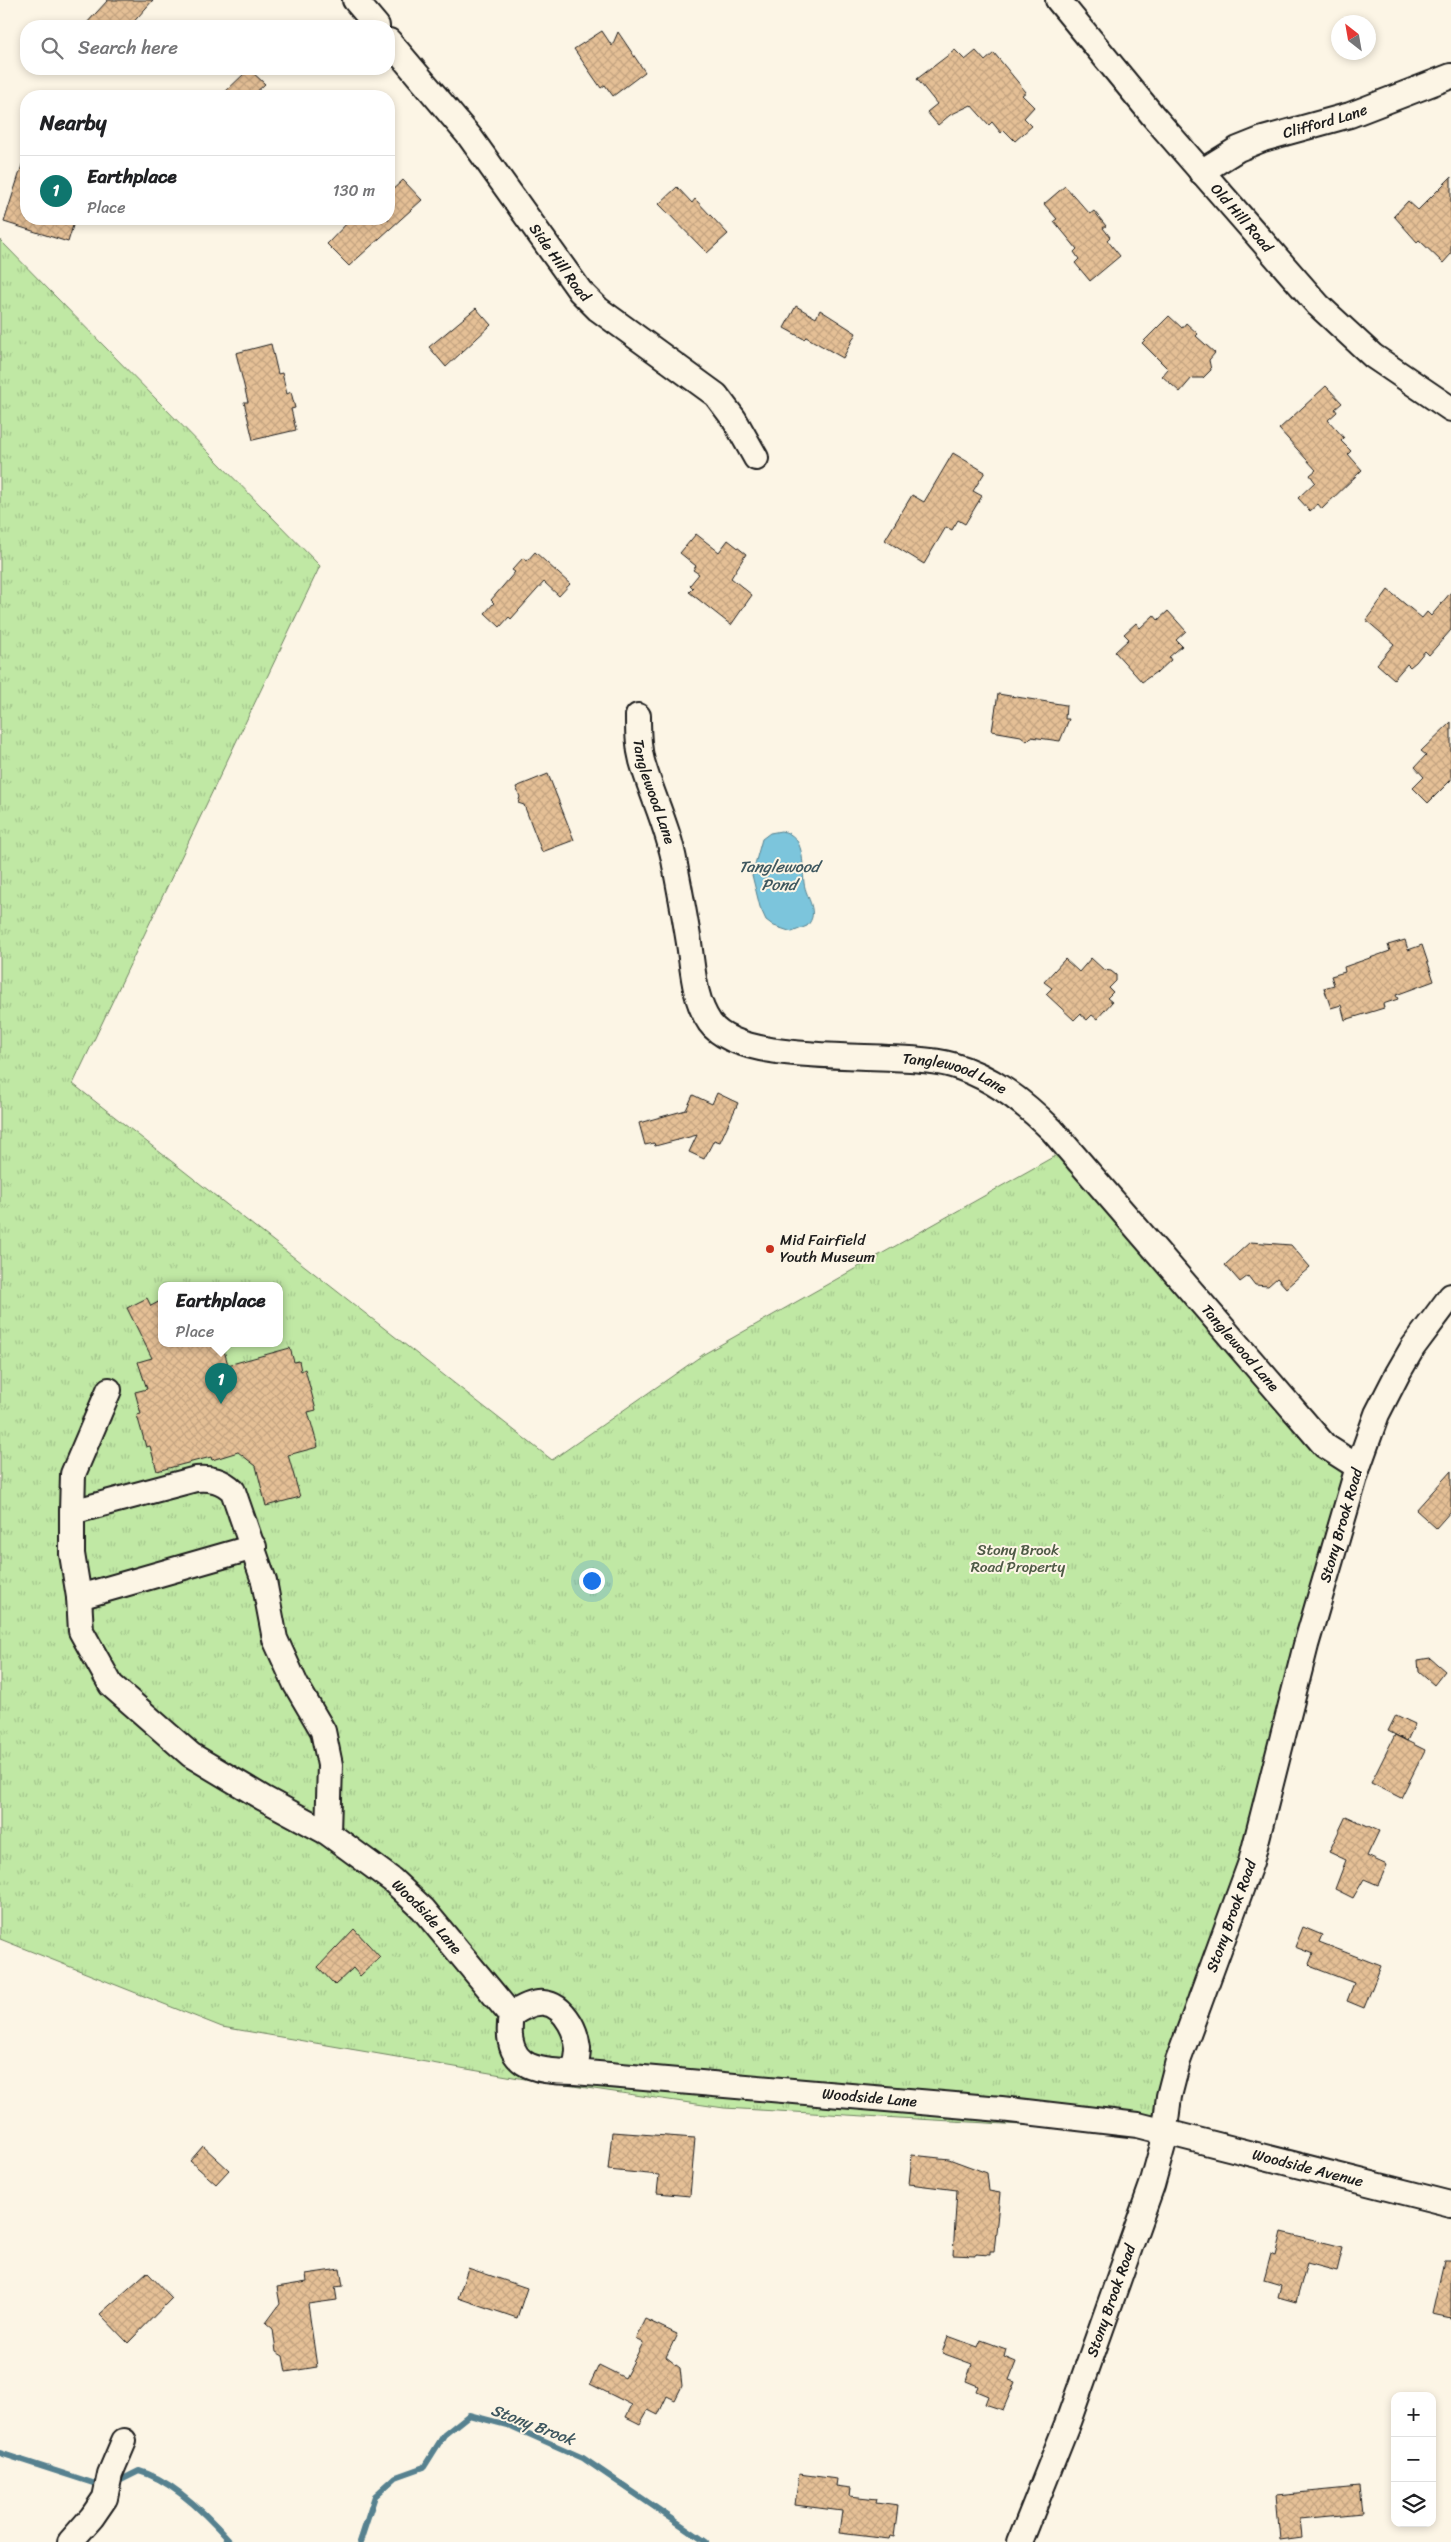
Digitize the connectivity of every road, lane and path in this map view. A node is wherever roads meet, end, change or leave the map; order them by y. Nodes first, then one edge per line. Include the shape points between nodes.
1 (355, 0) edge
2 (1058, 0) edge
3 (372, 20) edge
4 (395, 48) edge
5 (1451, 76) edge
6 (1201, 172) junction
7 (1451, 410) edge
8 (756, 458) dead end
9 (638, 716) dead end
10 (1451, 1296) edge
11 (109, 1390) dead end
12 (1358, 1467) junction
13 (72, 1512) junction
14 (254, 1547) junction
15 (79, 1597) junction
16 (328, 1833) junction
17 (511, 2015) junction
18 (575, 2072) junction
19 (1165, 2131) junction
20 (1451, 2204) edge
21 (124, 2441) dead end
22 (70, 2542) edge
23 (1020, 2542) edge

1 - 3 street
2 - 6 street, Old Hill Road
4 - 8 street, Side Hill Road via 470,137 575,285 598,309 716,396
5 - 6 street, Clifford Lane via 1350,115 1263,139 1238,149
6 - 7 street, Old Hill Road via 1333,320 1385,365
9 - 12 street, Tanglewood Lane via 642,760 672,849 696,990 706,1017 714,1028 754,1046 784,1052 945,1063 999,1086 1052,1130 1325,1446
10 - 12 street, Stony Brook Road via 1398,1372 1377,1414
11 - 13 street, Woodside Lane via 74,1474
12 - 19 street, Stony Brook Road via 1309,1636 1254,1854 1178,2061
13 - 14 street via 196,1479 213,1479 228,1486 237,1497
13 - 15 street, Woodside Lane via 72,1554
14 - 15 street
14 - 16 street via 275,1639 296,1685 323,1731 330,1765
15 - 16 street, Woodside Lane via 81,1631 111,1685 191,1755
16 - 17 street, Woodside Lane via 392,1880 423,1909
17 - 18 street, Woodside Lane via 509,2041 523,2063 547,2072
17 - 18 street via 524,2006 546,2002 564,2012 578,2048
18 - 19 street, Woodside Lane via 1001,2109
19 - 20 street, Woodside Avenue
19 - 23 street, Stony Brook Road via 1134,2236 1069,2419
21 - 22 street via 110,2474 105,2498

